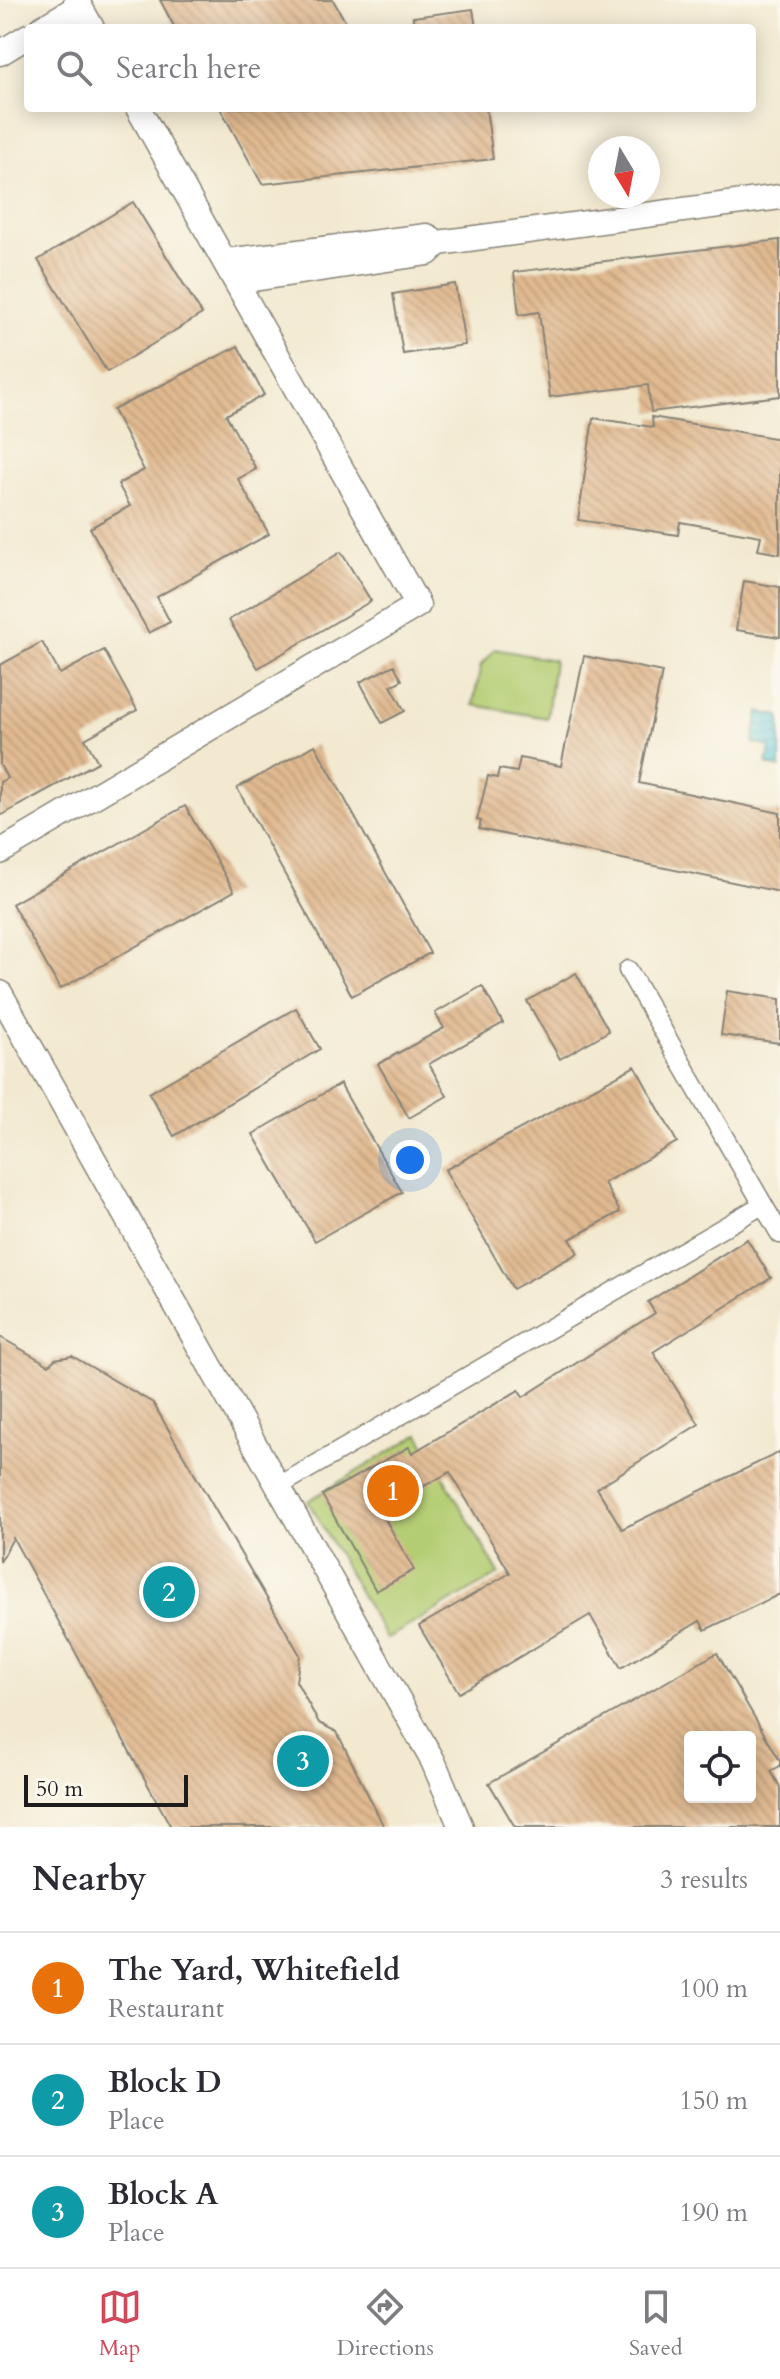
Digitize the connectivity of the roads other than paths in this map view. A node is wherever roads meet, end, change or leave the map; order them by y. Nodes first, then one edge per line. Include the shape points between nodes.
1 (78, 3) edge
2 (48, 24) edge
3 (90, 24) edge
4 (24, 38) edge
5 (0, 53) edge
6 (140, 112) edge
7 (780, 197) edge
8 (232, 271) junction
9 (0, 852) edge
10 (628, 970) dead end
11 (0, 993) edge
12 (762, 1205) junction
13 (780, 1234) edge
14 (279, 1486) junction
15 (461, 1827) edge

1 - 2 street
1 - 3 street
4 - 5 street
6 - 8 street
7 - 8 street via 438,243 427,236
8 - 9 street via 418,605
10 - 12 street
11 - 14 street
12 - 13 street
12 - 14 street
14 - 15 street via 433,1761

